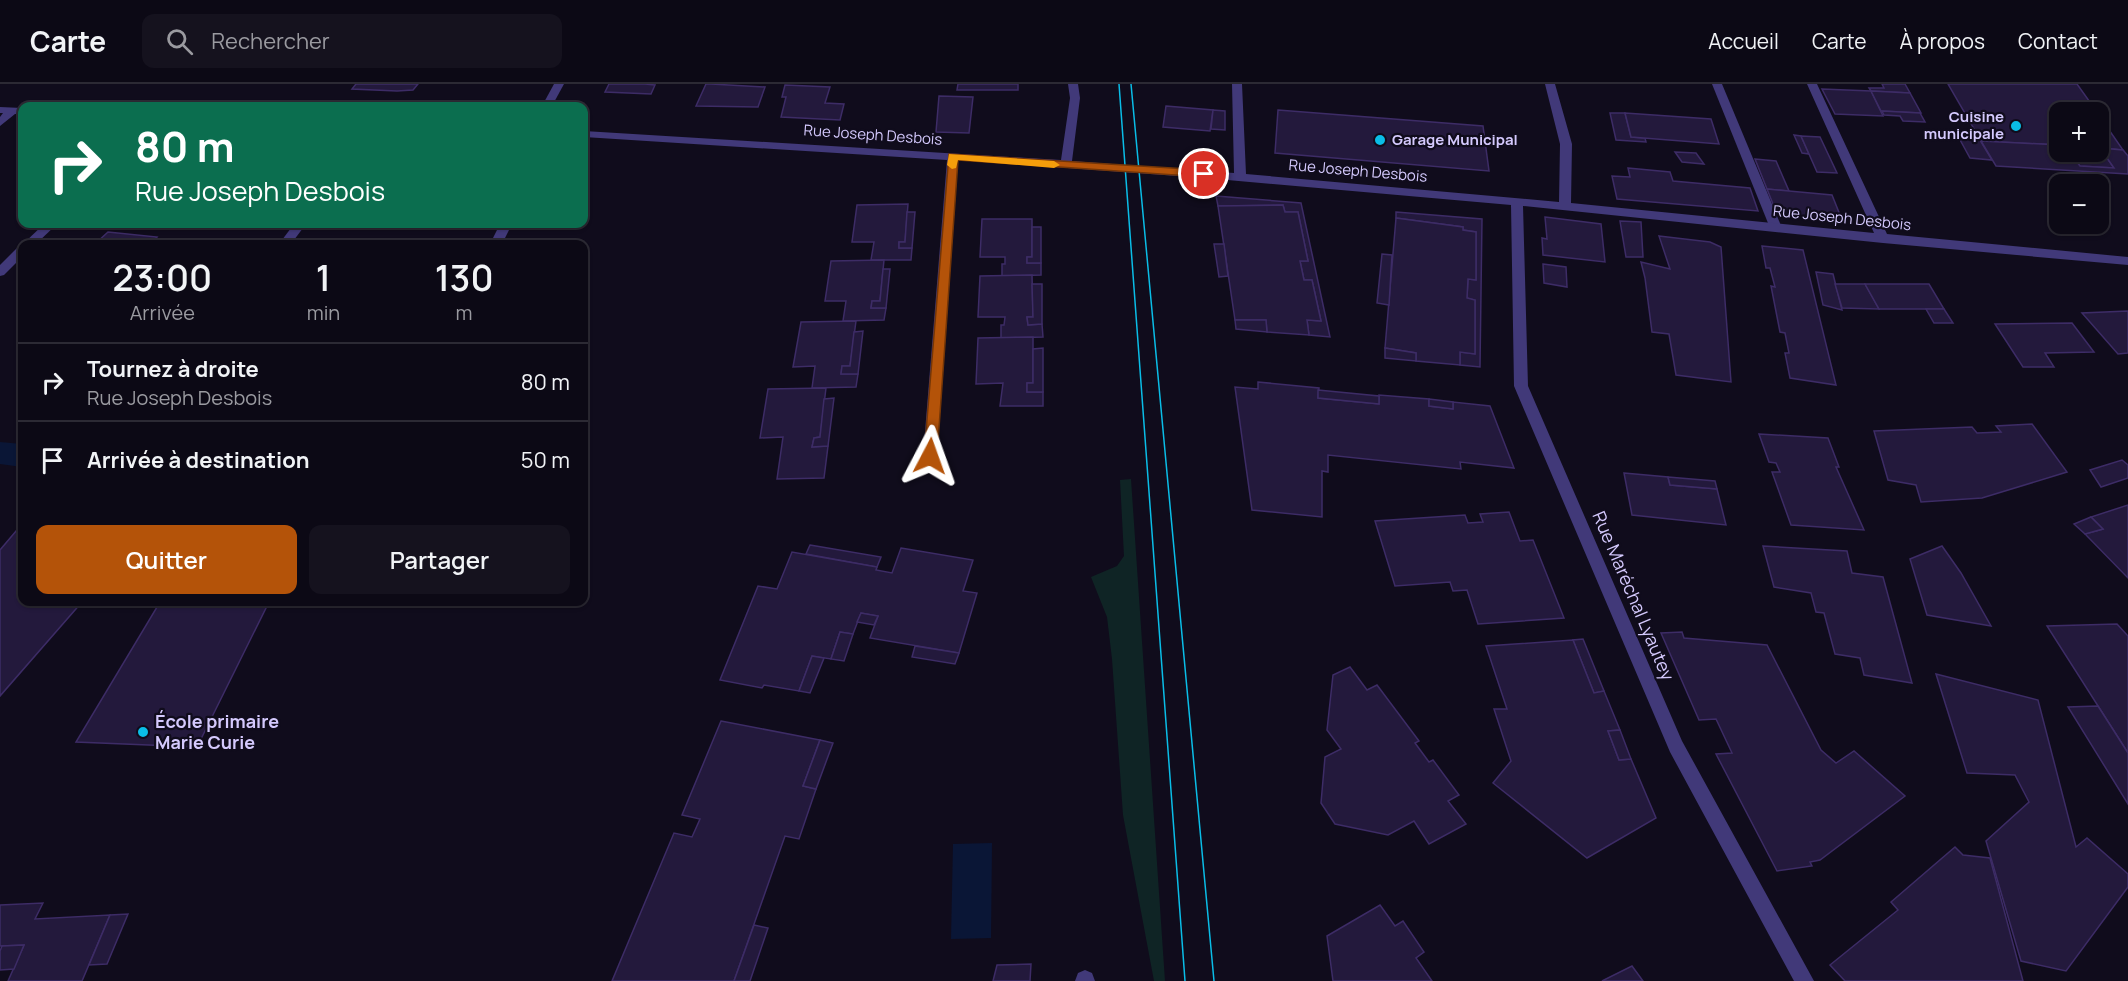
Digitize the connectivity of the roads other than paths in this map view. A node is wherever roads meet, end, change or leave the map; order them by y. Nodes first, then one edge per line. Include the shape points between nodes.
1 (559, 84) edge
2 (1073, 84) edge
3 (1237, 84) edge
4 (1550, 84) edge
5 (1717, 84) edge
6 (1812, 84) edge
7 (549, 102) edge
8 (0, 110) edge
9 (18, 110) edge
10 (0, 123) edge
11 (588, 134) edge
12 (953, 157) junction
13 (1066, 165) junction
14 (1240, 177) junction
15 (1517, 200) junction
16 (1565, 205) junction
17 (47, 228) edge
18 (1776, 228) junction
19 (1883, 239) junction
20 (33, 240) edge
21 (18, 254) edge
22 (2128, 261) edge
23 (0, 272) edge
24 (930, 456) dead end
25 (1804, 981) edge

1 - 7 street
2 - 13 street via 1075,98
3 - 14 street
4 - 16 street via 1566,144
5 - 18 street
6 - 19 street
8 - 9 street
9 - 10 street
11 - 12 street, Rue Joseph Desbois
12 - 13 street, Rue Joseph Desbois
12 - 24 street
13 - 14 street, Rue Joseph Desbois
14 - 15 street, Rue Joseph Desbois
15 - 16 street, Rue Joseph Desbois
15 - 25 street, Rue Maréchal Lyautey via 1521,386 1676,746
16 - 18 street, Rue Joseph Desbois
17 - 20 street
18 - 19 street, Rue Joseph Desbois
19 - 22 street, Rue Joseph Desbois
21 - 23 street

